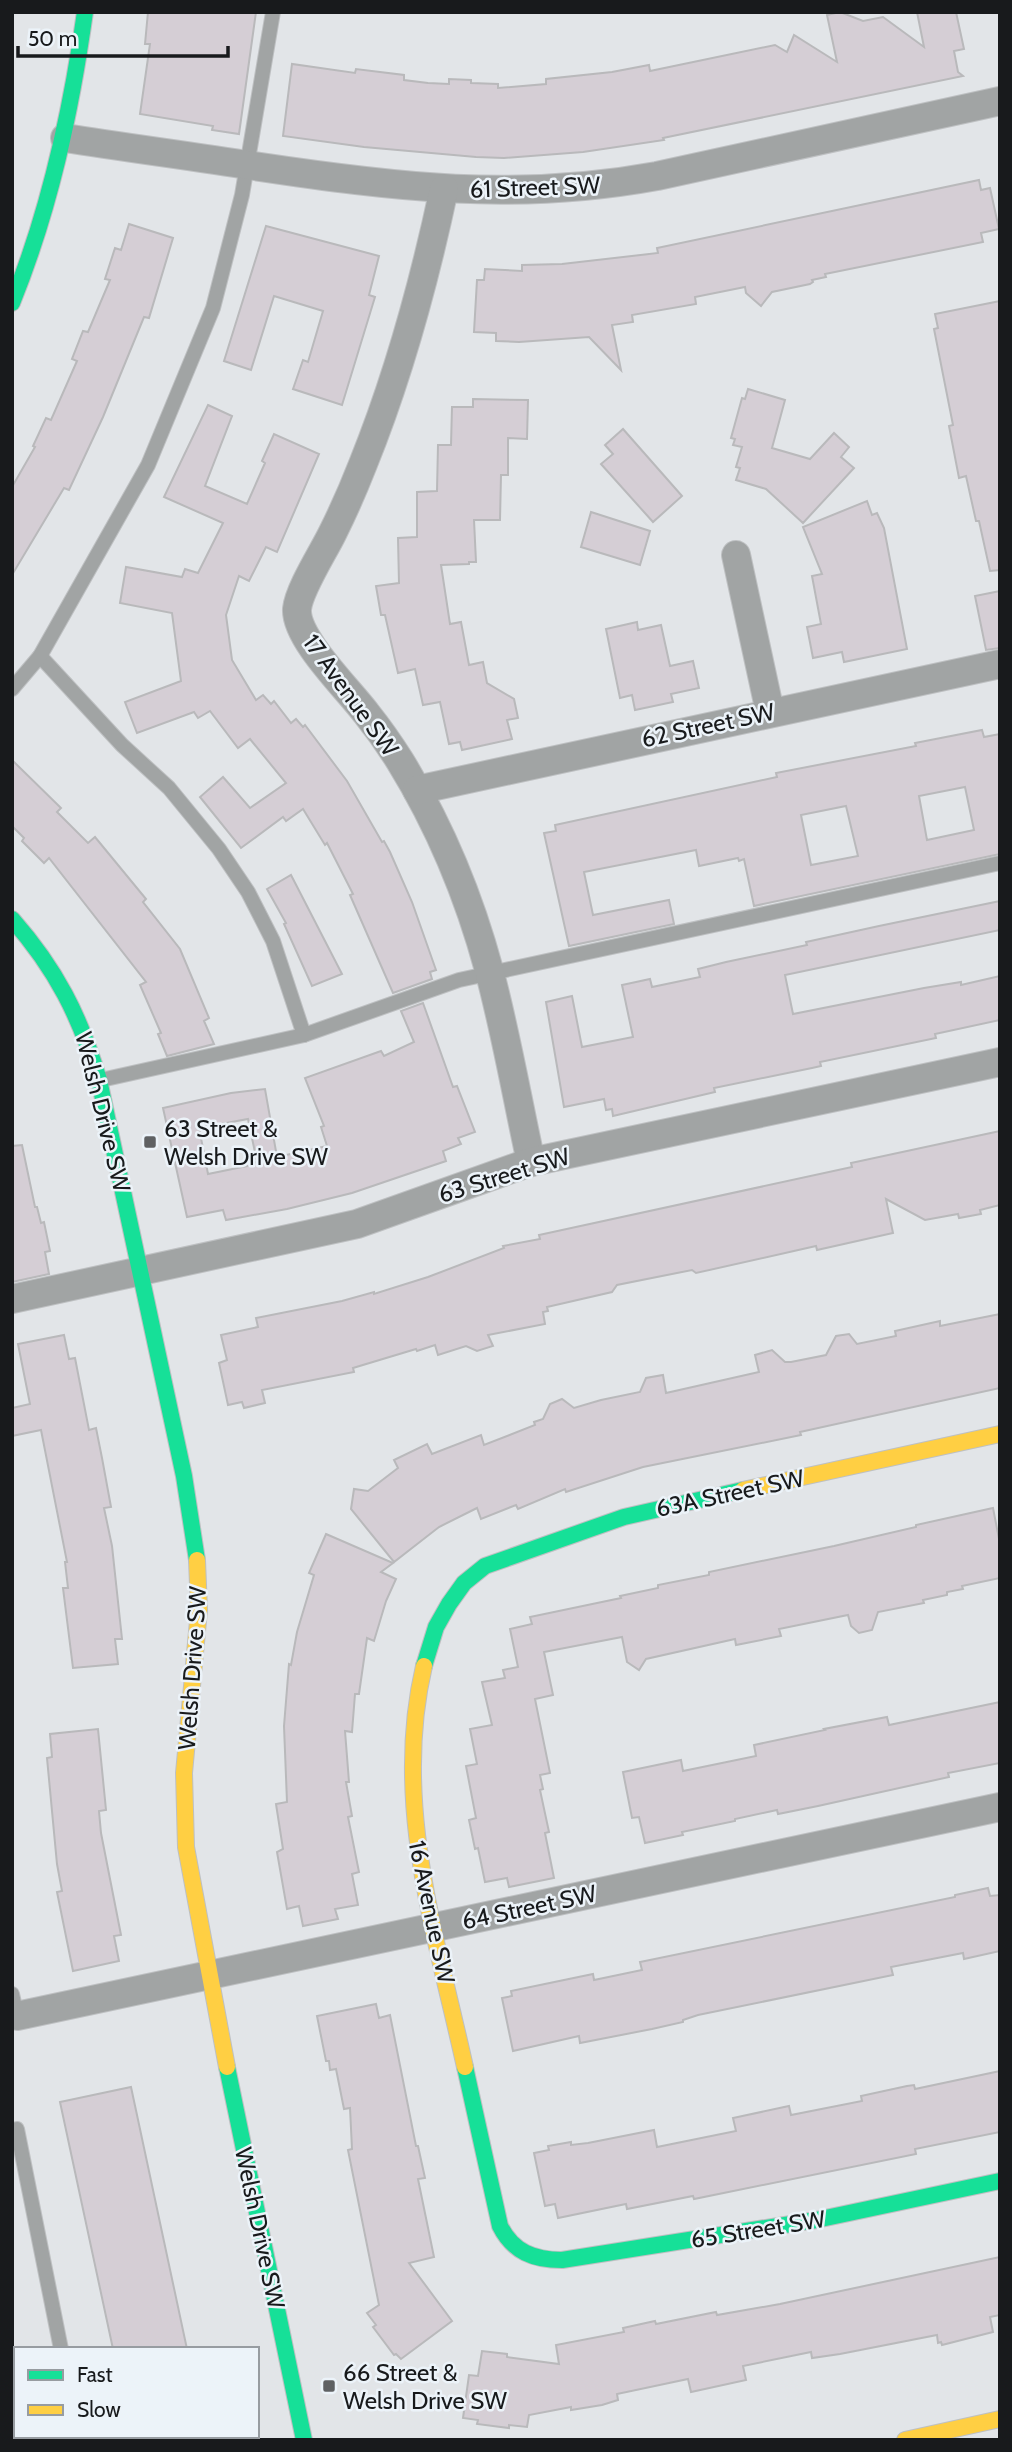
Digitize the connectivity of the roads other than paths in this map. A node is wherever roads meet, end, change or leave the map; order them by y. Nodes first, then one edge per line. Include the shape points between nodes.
1 (85, 12) edge
2 (273, 12) edge
3 (1000, 101) edge
4 (65, 138) junction
5 (248, 165) junction
6 (444, 189) junction
7 (12, 303) edge
8 (736, 555) dead end
9 (40, 656) junction
10 (1000, 664) edge
11 (12, 689) edge
12 (770, 712) junction
13 (417, 790) junction
14 (1000, 863) edge
15 (12, 919) edge
16 (490, 973) junction
17 (304, 1035) junction
18 (1000, 1062) edge
19 (99, 1080) junction
20 (531, 1162) junction
21 (141, 1272) junction
22 (12, 1299) edge
23 (1000, 1434) edge
24 (468, 1577) joint
25 (1000, 1807) edge
26 (434, 1927) junction
27 (209, 1976) junction
28 (14, 2009) edge
29 (12, 2130) edge
30 (1000, 2181) edge
31 (516, 2249) joint
32 (61, 2347) edge
33 (1000, 2419) edge
34 (304, 2440) edge
35 (905, 2440) edge

1 - 4 street
2 - 5 lane
3 - 6 street, 61 Street SW via 612,184
4 - 5 street, 61 Street SW
4 - 7 street
5 - 6 street, 61 Street SW
5 - 9 lane via 213,307 148,465
6 - 13 street, 17 Avenue SW via 404,351 363,463 297,609 306,638 369,716
8 - 12 street
9 - 11 lane
9 - 17 lane via 122,745 169,788 219,849 248,892 272,941
10 - 12 street, 62 Street SW
12 - 13 street, 62 Street SW
13 - 16 street, 17 Avenue SW via 446,848
14 - 16 lane
15 - 19 street, Welsh Drive SW via 46,959 70,998
16 - 17 lane via 459,979
16 - 20 street, 17 Avenue SW
17 - 19 lane
18 - 20 street, 63 Street SW
19 - 21 street, Welsh Drive SW
20 - 21 street, 63 Street SW via 357,1224
21 - 22 street, 63 Street SW
21 - 27 street, Welsh Drive SW via 198,1567 199,1611 184,1812
23 - 24 street, 63A Street SW via 624,1517 498,1560
24 - 26 street, 16 Avenue SW via 456,1590 432,1637 411,1724 414,1827
25 - 26 street, 64 Street SW
26 - 27 street, 64 Street SW
26 - 31 street, 16 Avenue SW via 500,2226
27 - 28 street, 64 Street SW
27 - 34 street, Welsh Drive SW
29 - 32 lane via 16,2129
30 - 31 street, 65 Street SW via 817,2220 562,2260 536,2259
33 - 35 street

